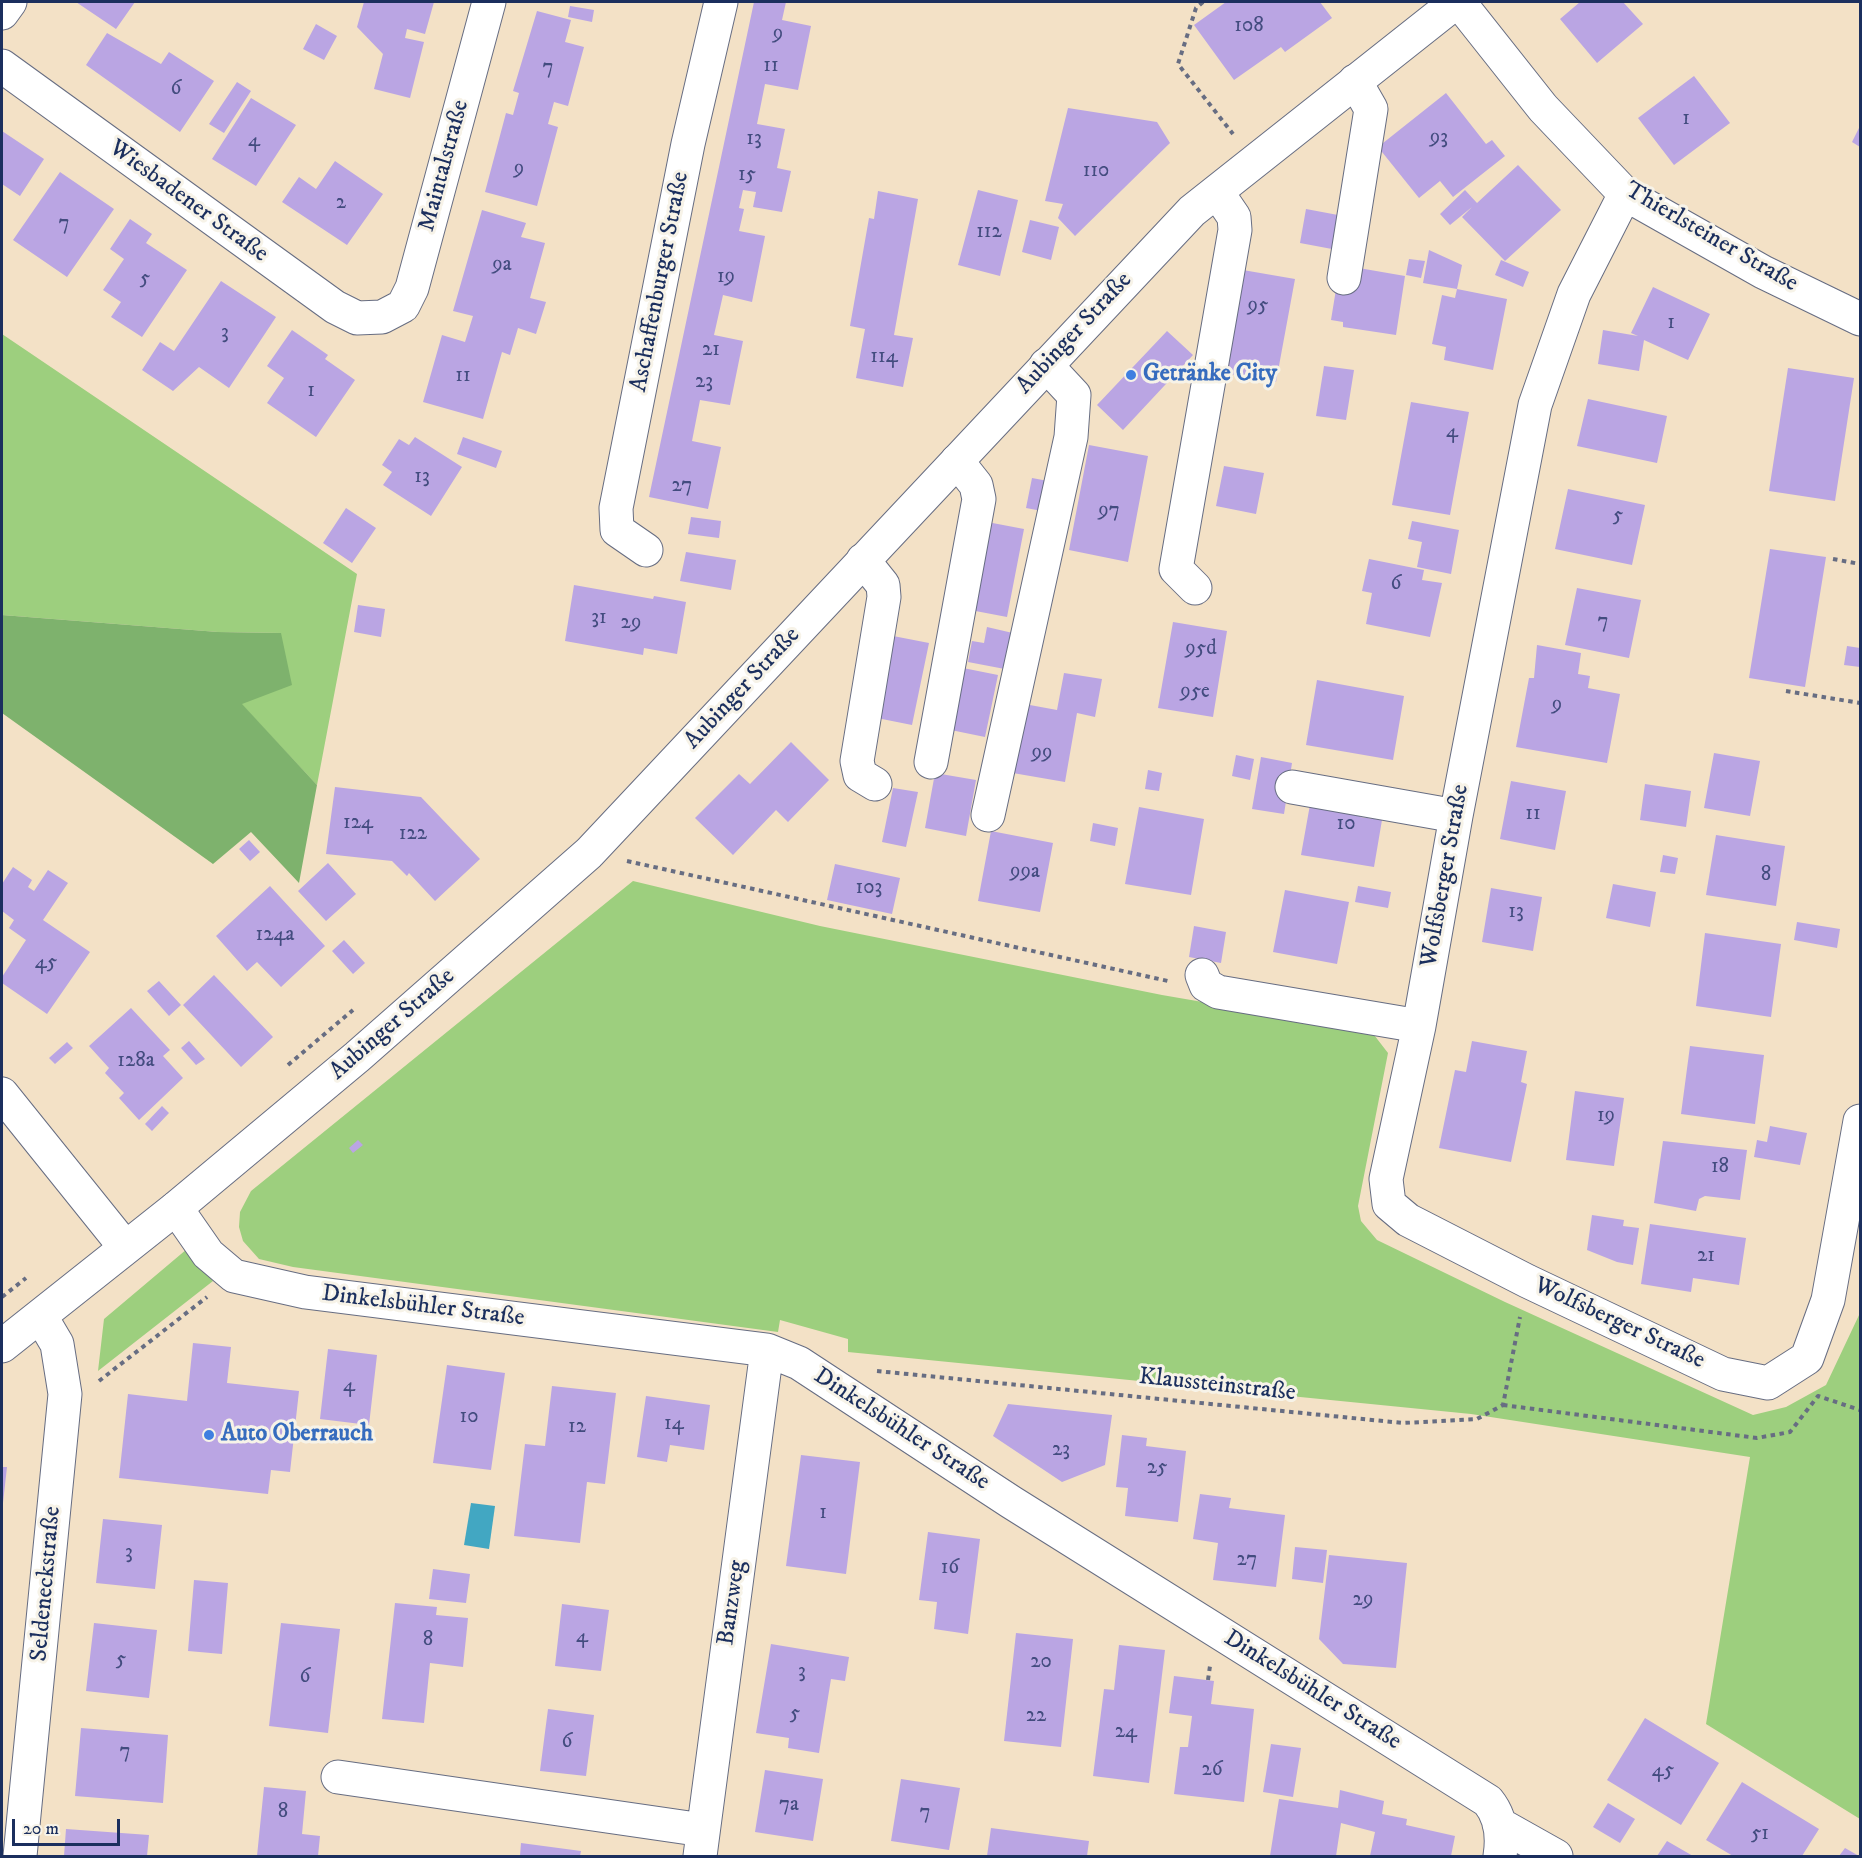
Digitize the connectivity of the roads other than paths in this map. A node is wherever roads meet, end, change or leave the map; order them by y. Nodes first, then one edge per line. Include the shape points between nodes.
1 (9, 2) edge
2 (489, 2) edge
3 (721, 2) edge
4 (1457, 2) edge
5 (2, 13) edge
6 (2, 66) edge
7 (1355, 81) junction
8 (1217, 192) junction
9 (1625, 194) junction
10 (1344, 278) dead end
11 (382, 317) joint
12 (1860, 319) edge
13 (1046, 364) junction
14 (957, 461) junction
15 (646, 550) dead end
16 (863, 560) junction
17 (1196, 588) dead end
18 (931, 762) dead end
19 (875, 784) dead end
20 (1292, 787) dead end
21 (988, 814) dead end
22 (1456, 816) junction
23 (1210, 983) road end
24 (1419, 1026) junction
25 (2, 1094) edge
26 (1860, 1120) edge
27 (176, 1208) junction
28 (125, 1247) junction
29 (41, 1317) junction
30 (2, 1346) edge
31 (767, 1350) junction
32 (338, 1778) dead end
33 (1499, 1824) junction
34 (701, 1843) edge
35 (20, 1857) edge
36 (1500, 1857) edge
37 (1556, 1857) edge

1 - 5 street
2 - 11 street, Maintalstraße via 412,288 403,306
3 - 15 street, Aschaffenburger Straße via 688,144 616,508 617,530
4 - 7 street, Aubinger Straße
4 - 9 street, Thierlsteiner Straße via 1543,108
6 - 11 street, Wiesbadener Straße via 335,307 357,318
7 - 8 street, Aubinger Straße
7 - 10 street via 1371,109
8 - 13 street, Aubinger Straße via 1192,211
8 - 17 street via 1234,217 1235,230 1176,569
9 - 12 street, Thierlsteiner Straße via 1763,272
9 - 22 street, Wolfsberger Straße via 1575,294 1535,405
13 - 14 street, Aubinger Straße
13 - 21 street via 1074,395 1071,437
14 - 16 street, Aubinger Straße
14 - 18 street via 976,485 979,499
16 - 19 street via 883,585 884,597 856,761 861,775
16 - 27 street, Aubinger Straße via 589,853 357,1057
20 - 22 street
22 - 24 street, Wolfsberger Straße
23 - 24 street
24 - 26 street, Wolfsberger Straße via 1386,1179 1389,1204 1408,1220 1527,1281 1723,1374 1768,1383 1807,1358 1828,1300
25 - 28 street
27 - 28 street, Aubinger Straße
27 - 31 street, Dinkelsbühler Straße via 208,1254 234,1276 305,1292
28 - 29 street, Aubinger Straße
29 - 30 street, Aubinger Straße
29 - 35 street, Seldeneckstraße via 57,1344 65,1394
31 - 33 street, Dinkelsbühler Straße via 799,1363 1011,1502 1488,1802 1496,1811
31 - 34 street, Banzweg
32 - 34 street
33 - 36 street
33 - 37 street, Dinkelsbühler Straße

